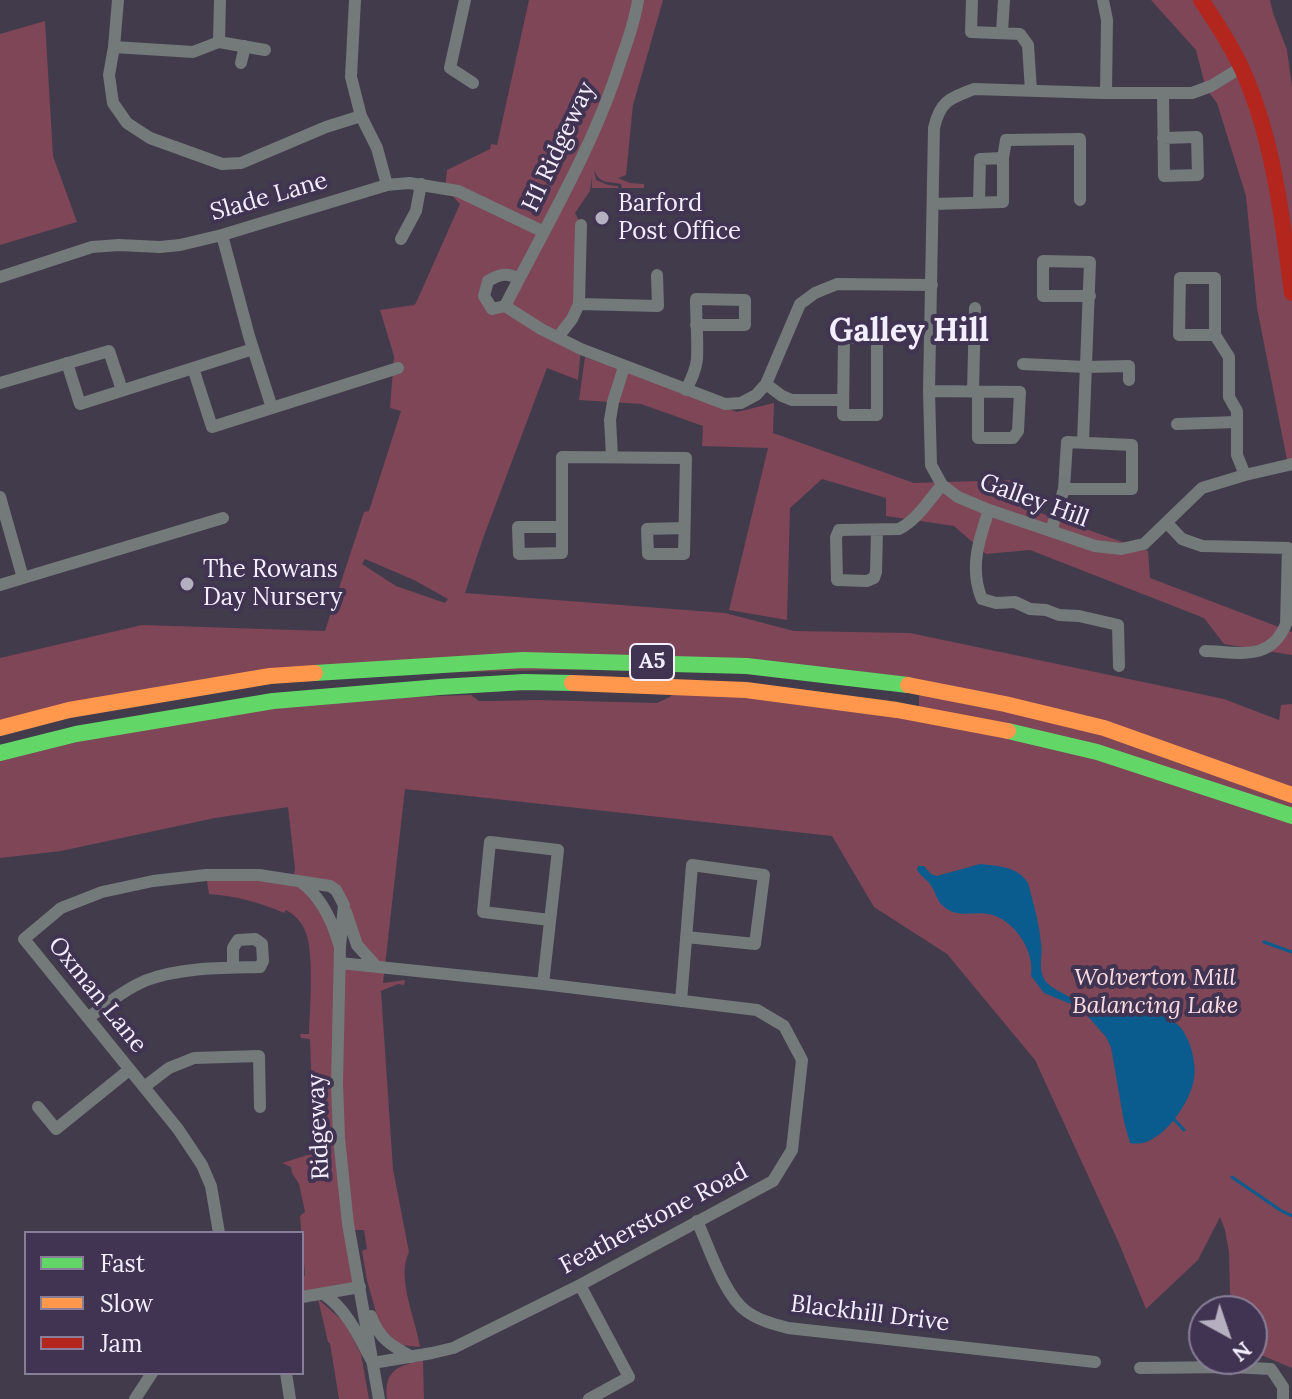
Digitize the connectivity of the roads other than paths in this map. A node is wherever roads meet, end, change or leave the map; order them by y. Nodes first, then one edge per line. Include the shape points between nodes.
1 (118, 0) edge
2 (220, 0) edge
3 (355, 0) edge
4 (465, 0) edge
5 (638, 0) edge
6 (972, 0) edge
7 (1004, 0) edge
8 (1103, 0) edge
9 (1201, 0) edge
10 (1002, 32) junction
11 (219, 42) junction
12 (245, 46) junction
13 (114, 47) junction
14 (265, 50) dead end
15 (241, 63) dead end
16 (1242, 67) junction
17 (473, 83) dead end
18 (1031, 91) junction
19 (1106, 92) junction
20 (1163, 93) junction
21 (361, 116) junction
22 (1163, 138) dead end
23 (1003, 158) junction
24 (421, 184) junction
25 (387, 185) junction
26 (1080, 200) dead end
27 (979, 203) junction
28 (933, 204) junction
29 (581, 225) dead end
30 (544, 232) junction
31 (222, 235) junction
32 (401, 239) dead end
33 (657, 275) dead end
34 (0, 277) edge
35 (519, 279) junction
36 (932, 285) junction
37 (1292, 293) edge
38 (1090, 296) junction
39 (579, 304) junction
40 (505, 306) junction
41 (975, 308) dead end
42 (696, 325) dead end
43 (1215, 335) junction
44 (558, 337) junction
45 (253, 349) junction
46 (1129, 350) dead end
47 (67, 363) junction
48 (1023, 364) dead end
49 (1129, 366) junction
50 (624, 367) junction
51 (1086, 367) junction
52 (193, 368) junction
53 (398, 368) dead end
54 (1129, 380) dead end
55 (0, 383) edge
56 (766, 384) junction
57 (122, 390) junction
58 (686, 390) junction
59 (929, 391) junction
60 (976, 392) junction
61 (842, 400) junction
62 (272, 408) junction
63 (1237, 422) junction
64 (1177, 424) dead end
65 (1083, 442) junction
66 (612, 456) junction
67 (1292, 464) edge
68 (1245, 475) junction
69 (942, 485) junction
70 (1064, 489) junction
71 (0, 497) edge
72 (989, 510) junction
73 (223, 518) dead end
74 (1167, 523) junction
75 (562, 527) dead end
76 (684, 528) dead end
77 (877, 530) junction
78 (1051, 531) junction
79 (23, 578) junction
80 (0, 585) edge
81 (1205, 651) dead end
82 (1119, 666) dead end
83 (0, 728) edge
84 (0, 753) edge
85 (1292, 795) edge
86 (1292, 816) edge
87 (301, 882) junction
88 (344, 905) junction
89 (550, 920) junction
90 (686, 937) junction
91 (340, 947) junction
92 (340, 963) junction
93 (376, 966) junction
94 (233, 967) dead end
95 (543, 984) junction
96 (681, 1001) junction
97 (88, 1018) junction
98 (129, 1070) junction
99 (144, 1087) junction
100 (38, 1107) dead end
101 (260, 1107) dead end
102 (697, 1221) junction
103 (219, 1231) edge
104 (580, 1285) junction
105 (360, 1287) junction
106 (324, 1294) junction
107 (304, 1297) edge
108 (412, 1357) junction
109 (1095, 1362) dead end
110 (373, 1363) junction
111 (1140, 1368) dead end
112 (151, 1375) edge
113 (286, 1375) edge
114 (135, 1399) edge
115 (290, 1399) edge
116 (379, 1399) edge
117 (589, 1399) edge
118 (1283, 1399) edge

1 - 13 street
2 - 11 street
3 - 21 street via 351,77
4 - 17 street via 457,43 444,66
5 - 30 street, H1 Ridgeway via 612,88
6 - 10 street via 971,32
7 - 10 street
8 - 19 street
9 - 16 main road
10 - 18 street via 1020,34 1028,45
11 - 12 street
11 - 13 street via 193,52
12 - 14 street
12 - 15 street
13 - 21 street via 109,75 113,103 127,123 150,138 222,164 241,163
16 - 20 street, Galley Hill via 1192,93
16 - 37 main road via 1268,141
18 - 19 street, Galley Hill
18 - 28 street, Galley Hill via 974,89 943,104 934,128
19 - 20 street, Galley Hill
20 - 22 street
21 - 25 street
23 - 26 street via 1006,140 1080,139
23 - 27 street via 980,159
23 - 27 street via 1003,202
24 - 25 street, Slade Lane
24 - 30 street, Slade Lane via 458,191
24 - 32 street via 416,211
25 - 31 street, Slade Lane
27 - 28 street
28 - 36 street, Galley Hill
29 - 39 street
30 - 35 street, H1 Ridgeway
31 - 34 street, Slade Lane via 160,247 92,247
31 - 45 street
33 - 39 street via 658,306
35 - 40 street, H1 Ridgeway
35 - 40 street via 499,274 488,281 484,296 492,309
36 - 56 street via 837,284 815,293 800,304
36 - 59 street, Galley Hill
38 - 38 street via 1043,296 1043,261 1090,262
38 - 51 street
39 - 44 street
40 - 44 street
41 - 60 street
42 - 58 street via 697,359
43 - 43 street via 1215,278 1180,278 1179,335
43 - 63 street via 1229,357 1229,397
44 - 50 street
45 - 52 street
45 - 62 street
46 - 49 street
47 - 55 street
47 - 57 street via 109,351
47 - 57 street via 80,404
48 - 51 street
49 - 51 street
49 - 54 street
50 - 58 street
50 - 66 street via 610,420
51 - 65 street
52 - 57 street
52 - 62 street via 212,427
53 - 62 street
56 - 58 street via 741,403 725,404
56 - 61 street via 792,400
59 - 60 street
59 - 69 street, Galley Hill via 931,465
60 - 60 street via 1020,392 1013,438 978,438
61 - 61 street via 843,415 877,415 877,337 844,338
63 - 64 street
63 - 68 street via 1237,455
65 - 70 street via 1067,442
65 - 70 street via 1132,445 1132,489
66 - 75 street via 562,457
66 - 76 street via 686,458
67 - 68 street, Galley Hill
68 - 74 street, Galley Hill via 1202,488
69 - 72 street, Galley Hill
69 - 77 street via 905,526
70 - 78 street
71 - 79 street
72 - 78 street, Galley Hill
72 - 82 street via 976,556 976,586 982,599 1118,625
73 - 79 street
74 - 78 street, Galley Hill via 1144,544 1121,549
74 - 81 street via 1182,539 1202,546 1288,548 1286,624 1281,635 1259,652
77 - 77 street via 839,530 837,580 874,578
79 - 80 street
83 - 85 main road, A5 via 69,710 270,676 523,660 747,666 907,685 1005,704 1104,728
84 - 86 main road, A5 via 76,734 273,701 524,682 627,683 746,690 986,726 1097,752
87 - 88 street via 330,886
87 - 91 street via 322,904
87 - 97 street, Oxman Lane via 206,875 102,892 61,908 24,939
88 - 91 street, Ridgeway
88 - 93 street via 357,945
89 - 89 street via 558,850 490,842 483,912
89 - 95 street
90 - 90 street via 692,865 764,875 755,944
90 - 96 street
91 - 92 street, Ridgeway
92 - 93 street, Featherstone Road
92 - 105 street, Ridgeway via 339,1138
93 - 95 street, Featherstone Road
94 - 97 street via 147,980
95 - 96 street, Featherstone Road
96 - 102 street, Featherstone Road via 757,1010 784,1026 802,1060 792,1150 773,1181
97 - 98 street, Oxman Lane
98 - 99 street, Oxman Lane
98 - 100 street via 56,1129
99 - 101 street via 194,1058 259,1056
99 - 103 street, Oxman Lane via 202,1165
102 - 104 street, Featherstone Road
102 - 109 street, Blackhill Drive via 731,1295 743,1309 769,1322
104 - 108 street, Featherstone Road via 453,1348
104 - 117 street via 629,1377
105 - 106 street
105 - 108 street via 375,1329
105 - 110 street, Ridgeway
106 - 107 street
106 - 110 street via 353,1325
108 - 110 street, Featherstone Road
110 - 116 street, Ridgeway
111 - 118 street via 1271,1369 1283,1387
112 - 114 street
113 - 115 street

